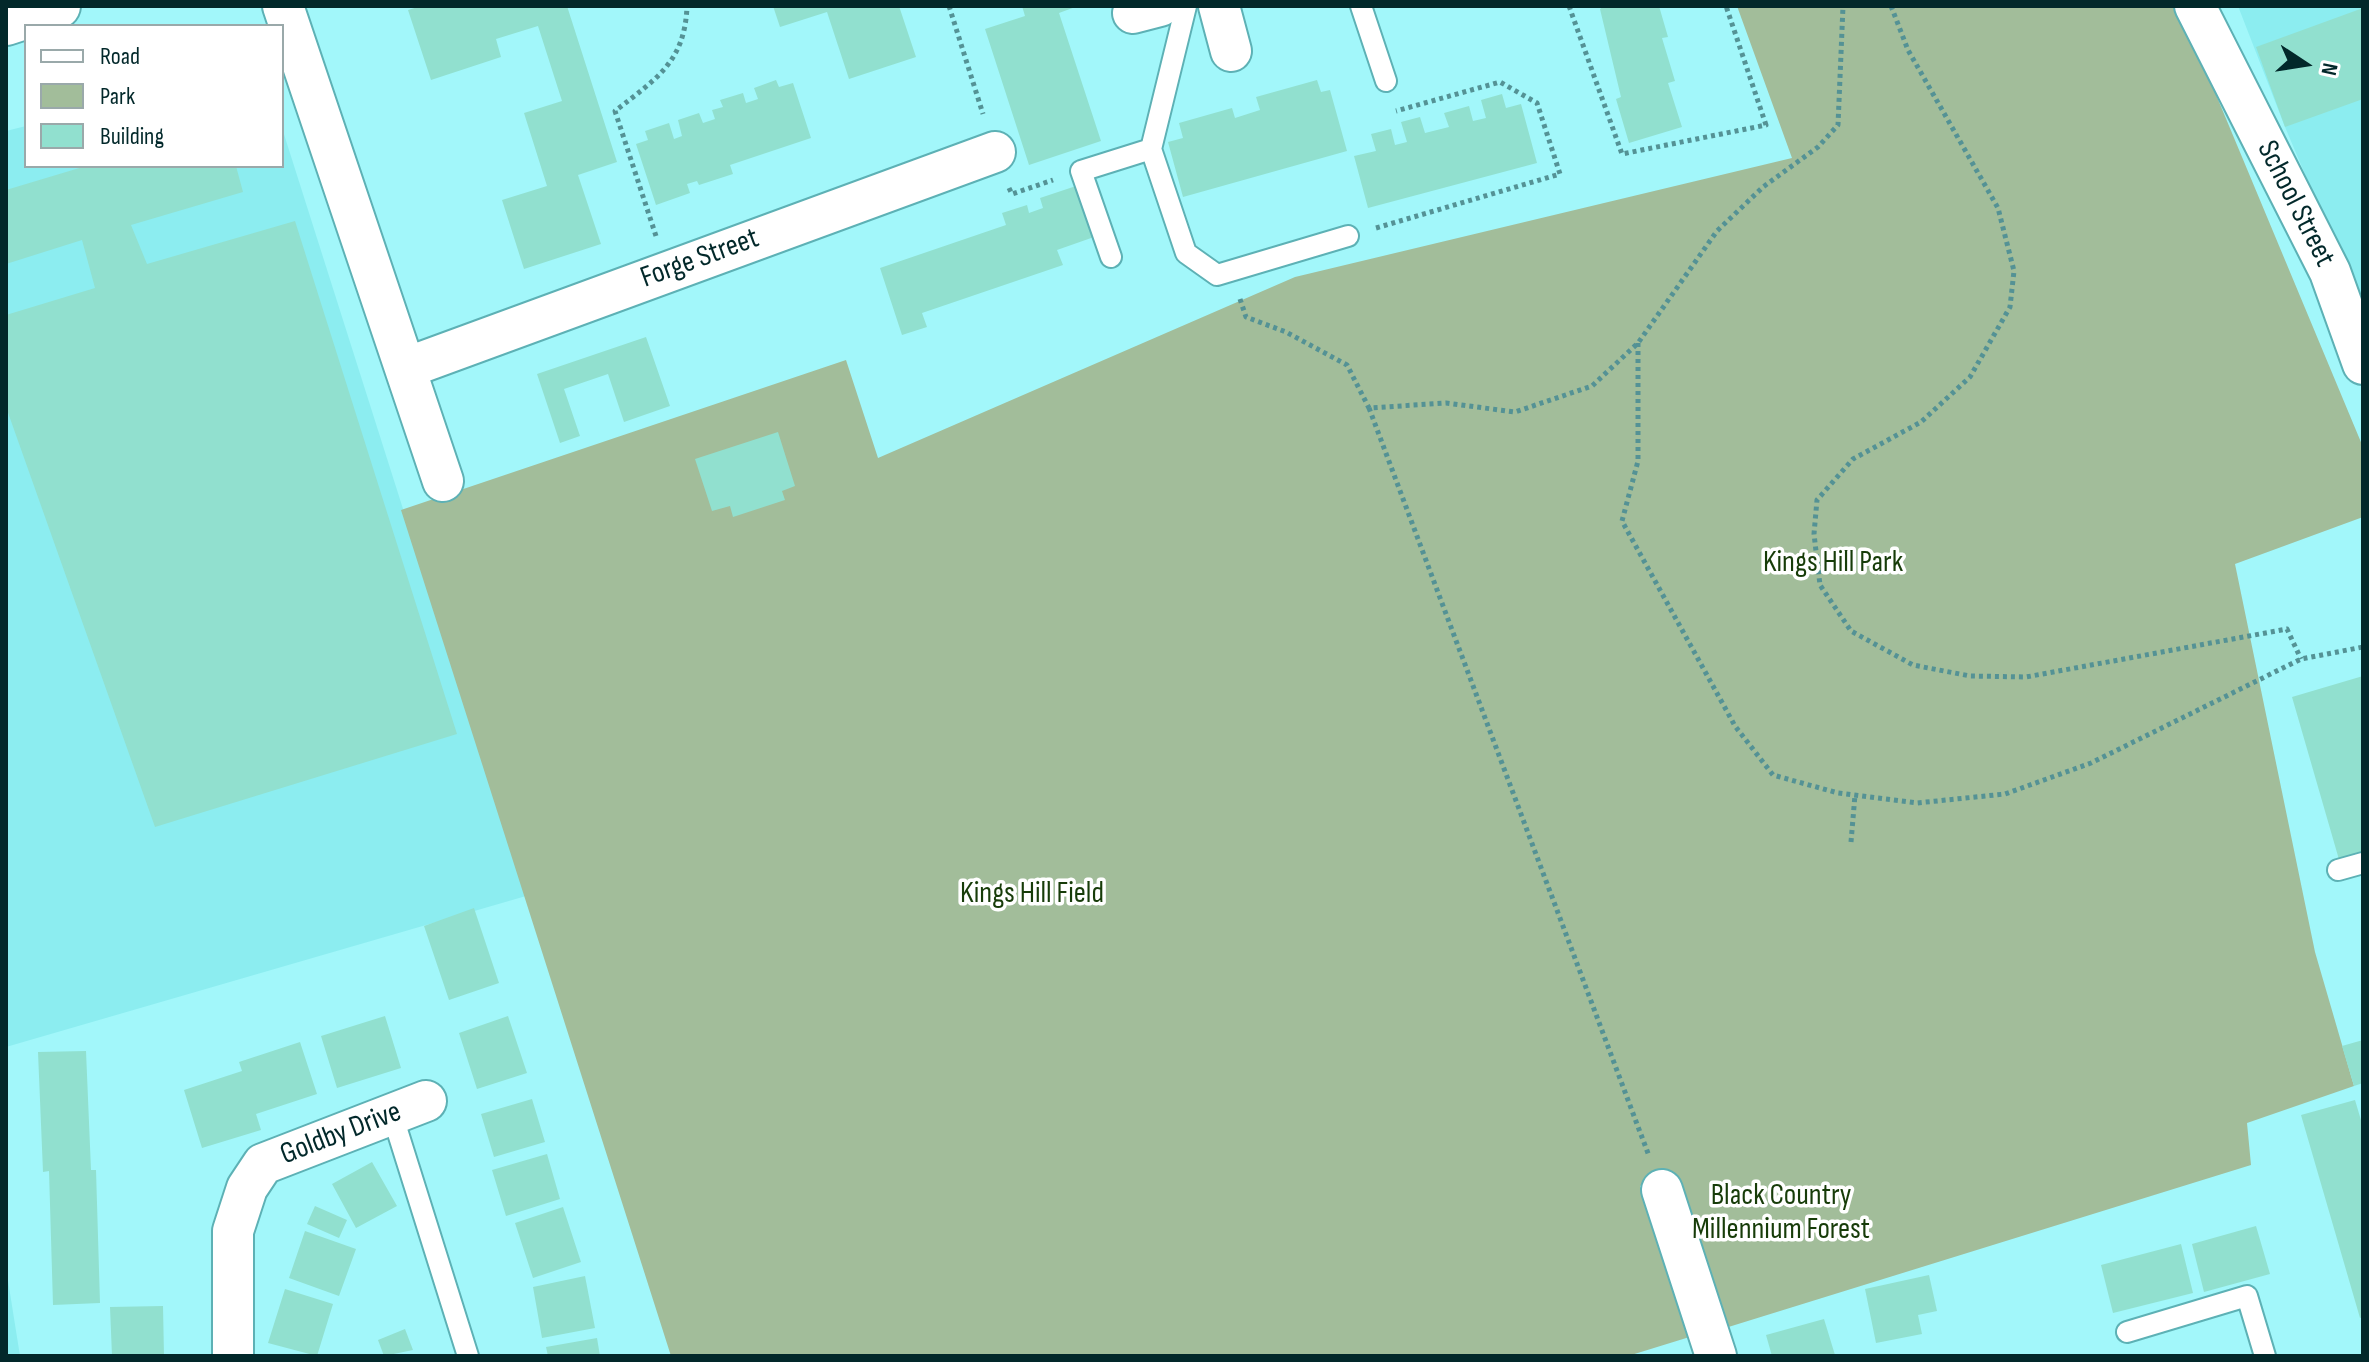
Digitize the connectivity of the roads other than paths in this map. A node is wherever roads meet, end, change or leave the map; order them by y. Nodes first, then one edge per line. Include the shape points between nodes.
1 (58, 6) edge
2 (283, 6) edge
3 (1186, 6) edge
4 (1219, 6) edge
5 (1361, 6) edge
6 (2195, 6) edge
7 (6, 23) edge
8 (1231, 51) dead end
9 (1386, 81) road end
10 (1151, 149) junction
11 (995, 152) dead end
12 (1348, 236) dead end
13 (1111, 257) dead end
14 (2363, 364) edge
15 (406, 368) junction
16 (443, 481) dead end
17 (2363, 863) edge
18 (2338, 870) dead end
19 (409, 1108) joint
20 (1662, 1190) road end
21 (2127, 1332) dead end
22 (233, 1356) edge
23 (468, 1356) edge
24 (1716, 1356) edge
25 (2265, 1356) edge

1 - 7 main road
2 - 15 street
3 - 10 lane
4 - 8 street
5 - 9 lane
6 - 14 street, School Street via 2330,272
10 - 12 lane via 1186,253 1217,275
10 - 13 lane via 1081,171
11 - 15 street, Forge Street
15 - 16 street
17 - 18 lane
19 - 22 street, Goldby Drive via 263,1164 247,1188 233,1231
19 - 23 lane
20 - 24 street
21 - 25 lane via 2247,1296

